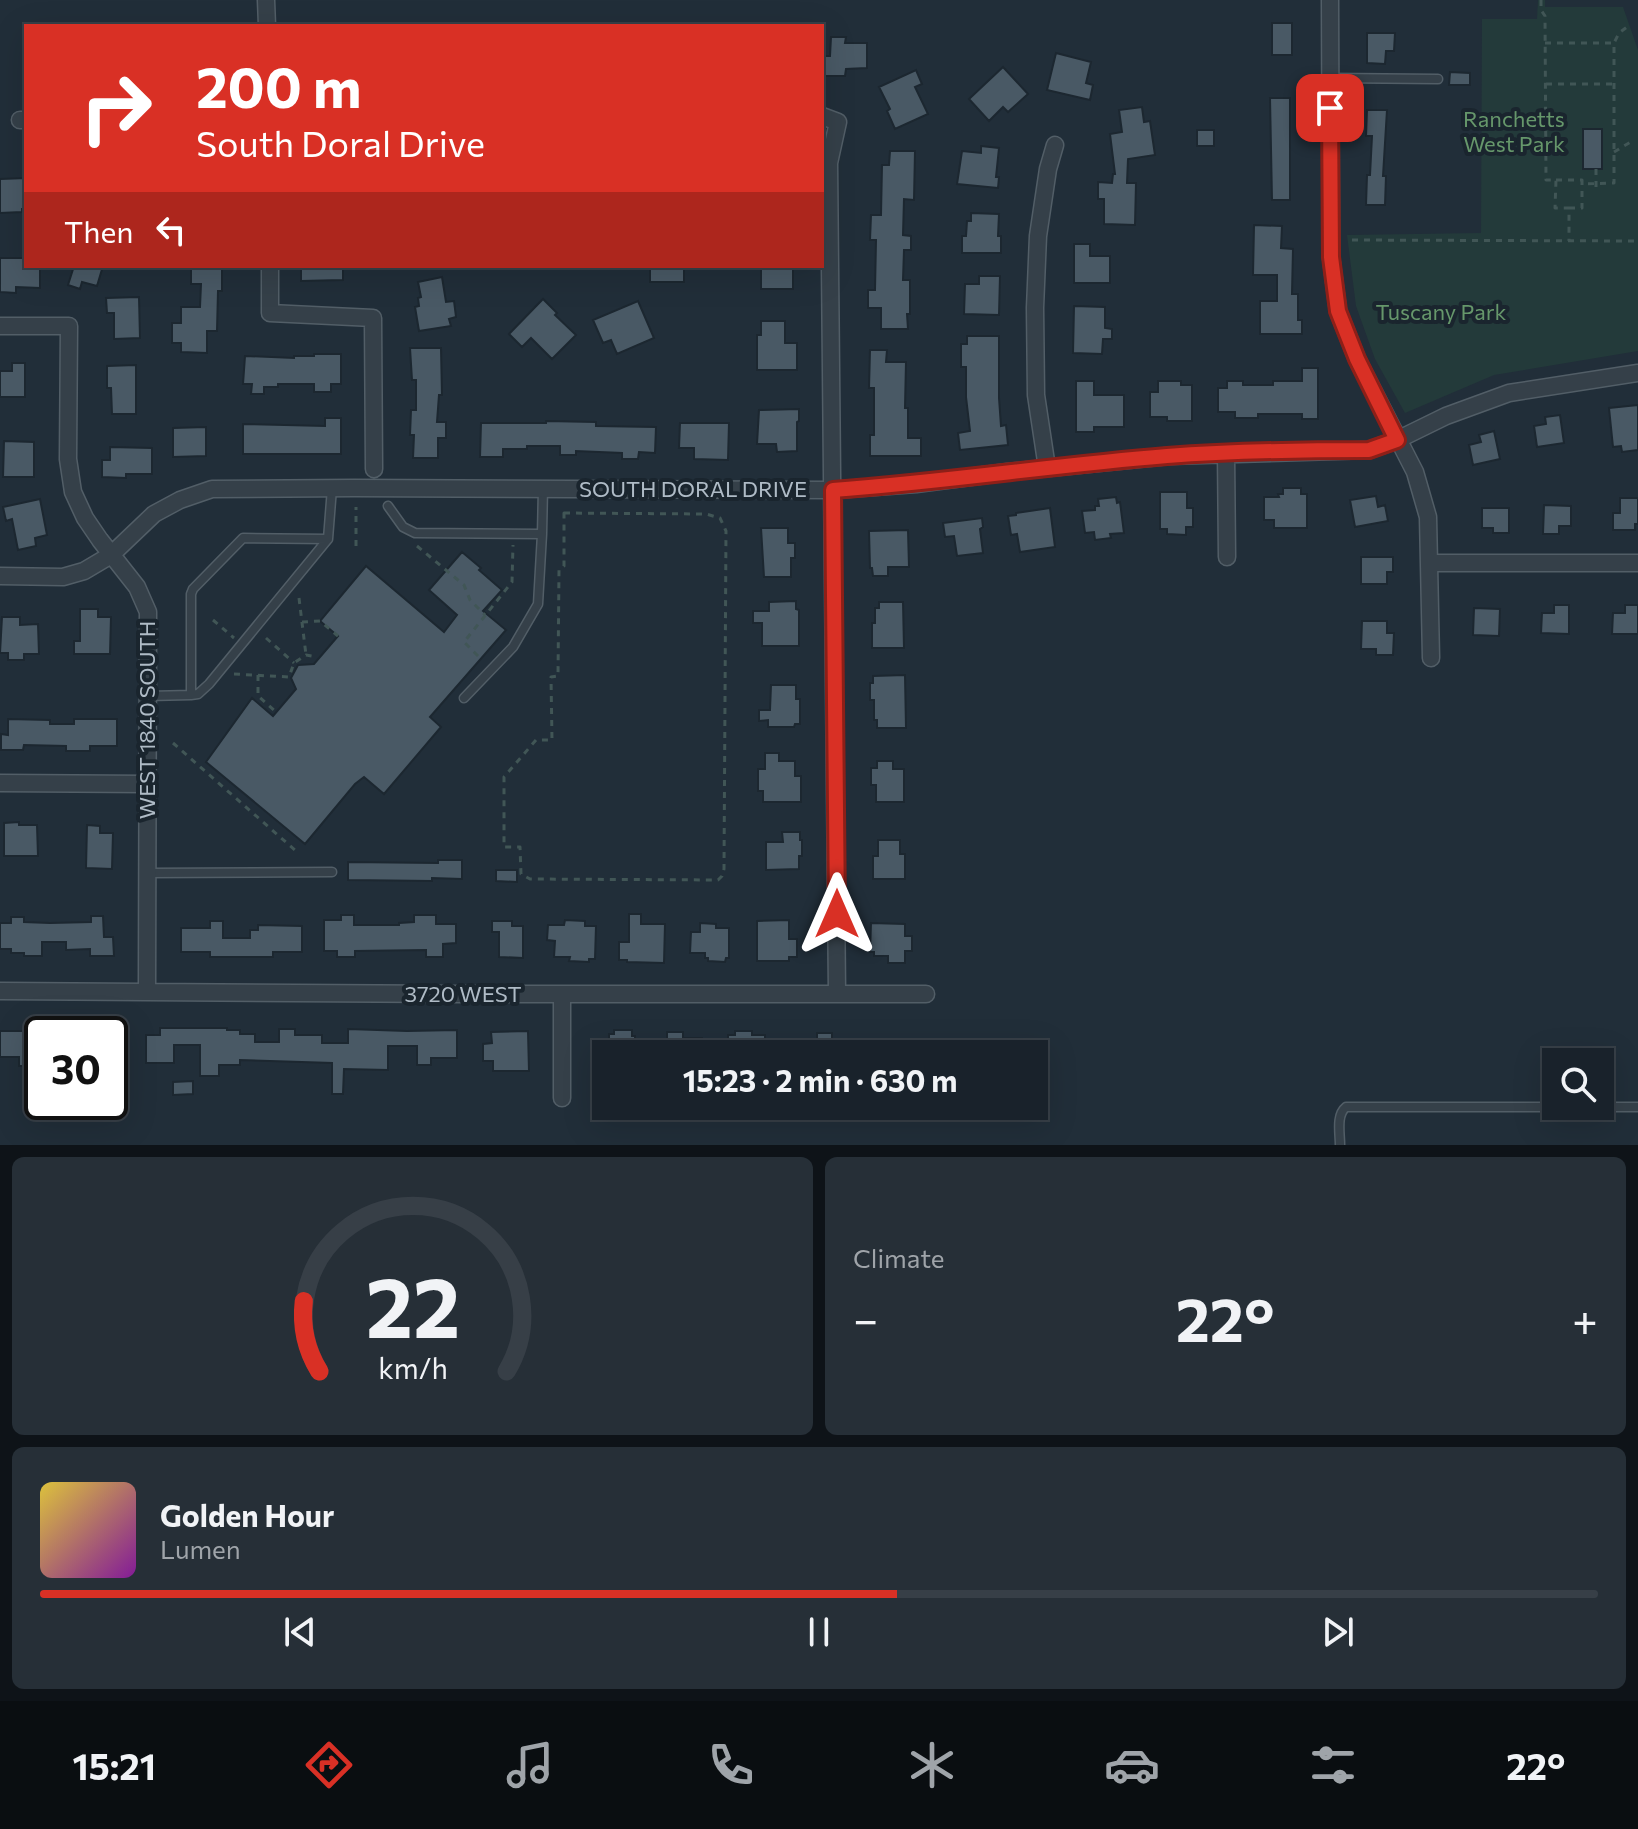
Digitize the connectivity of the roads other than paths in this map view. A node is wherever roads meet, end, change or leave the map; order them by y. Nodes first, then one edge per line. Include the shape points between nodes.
1 (266, 0) edge
2 (1330, 0) edge
3 (267, 24) edge
4 (1330, 78) junction
5 (1438, 79) dead end
6 (824, 117) edge
7 (1055, 145) dead end
8 (270, 268) edge
9 (0, 326) edge
10 (1638, 373) edge
11 (1397, 440) junction
12 (1226, 453) junction
13 (1047, 468) junction
14 (374, 469) dead end
15 (332, 488) junction
16 (543, 488) junction
17 (833, 490) junction
18 (388, 506) dead end
19 (542, 534) junction
20 (328, 539) junction
21 (111, 555) junction
22 (1227, 557) dead end
23 (1429, 563) junction
24 (1638, 563) edge
25 (0, 576) edge
26 (1431, 658) dead end
27 (191, 695) junction
28 (148, 696) junction
29 (464, 698) dead end
30 (0, 783) edge
31 (148, 784) junction
32 (332, 872) dead end
33 (147, 873) junction
34 (0, 991) edge
35 (147, 991) junction
36 (837, 993) junction
37 (562, 994) junction
38 (926, 994) dead end
39 (562, 1098) dead end
40 (1638, 1107) edge
41 (1340, 1145) edge

1 - 3 street
2 - 4 street
4 - 5 lane
4 - 11 street via 1331,257 1338,311
6 - 17 street via 838,122 829,163
7 - 13 street via 1038,236 1035,308 1036,395
8 - 14 street via 270,313 373,318
9 - 21 street, WEST 1840 SOUTH via 69,326 68,459 73,492
10 - 11 street, SOUTH DORAL DRIVE via 1509,393
11 - 12 street, SOUTH DORAL DRIVE via 1369,450
11 - 23 street via 1415,472 1428,517
12 - 13 street, SOUTH DORAL DRIVE
12 - 22 street
13 - 17 street, SOUTH DORAL DRIVE
15 - 16 street, SOUTH DORAL DRIVE
15 - 20 lane
15 - 21 street, SOUTH DORAL DRIVE via 212,489 154,514
16 - 17 street, SOUTH DORAL DRIVE
16 - 19 lane
17 - 36 street
18 - 19 lane via 403,527 415,533
19 - 29 lane via 538,604 513,647
20 - 27 lane via 209,684
20 - 27 lane via 243,538 193,589
21 - 25 street, SOUTH DORAL DRIVE via 63,577
21 - 28 street, WEST 1840 SOUTH via 137,587 148,612
23 - 24 street
23 - 26 street
27 - 28 lane
28 - 31 street, WEST 1840 SOUTH
30 - 31 street
31 - 33 street, WEST 1840 SOUTH
32 - 33 lane
33 - 35 street, WEST 1840 SOUTH
34 - 35 street, 3720 WEST
35 - 37 street, 3720 WEST
36 - 37 street, 3720 WEST
36 - 38 street, 3720 WEST
37 - 39 street
40 - 41 lane via 1346,1107 1340,1117

